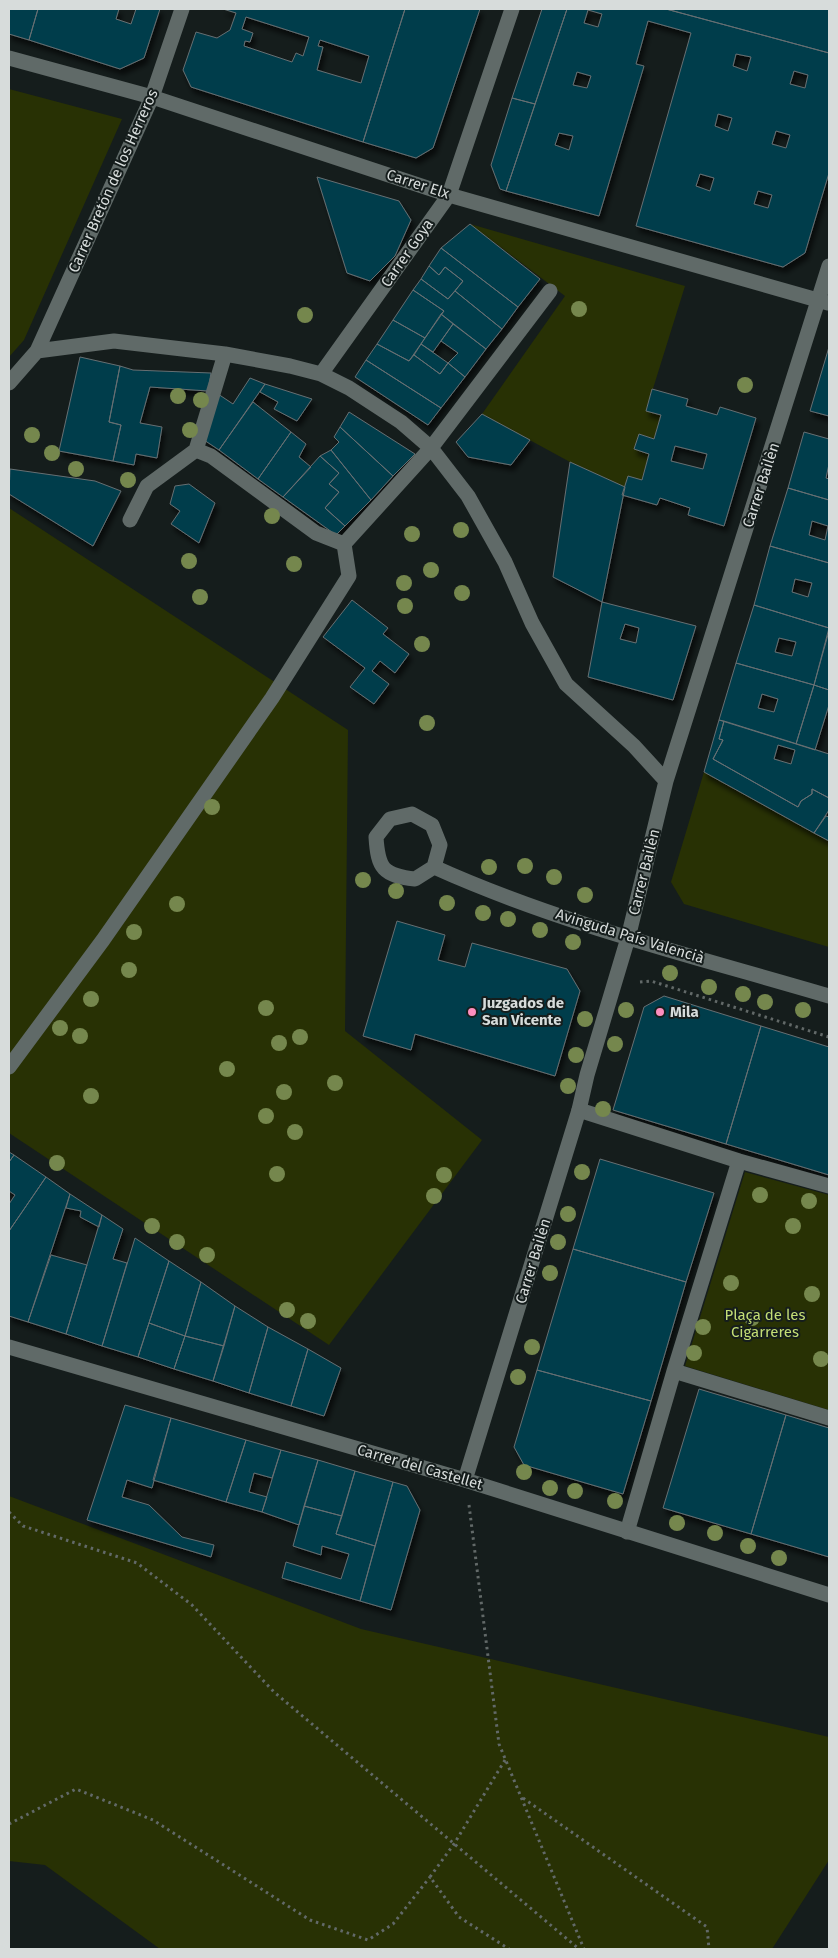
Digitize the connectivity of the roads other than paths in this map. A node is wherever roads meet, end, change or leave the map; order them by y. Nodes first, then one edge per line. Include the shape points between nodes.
1 (182, 9) edge
2 (512, 9) edge
3 (9, 58) edge
4 (152, 97) junction
5 (449, 195) junction
6 (829, 266) edge
7 (550, 291) dead end
8 (824, 302) edge
9 (37, 351) junction
10 (225, 354) junction
11 (321, 374) junction
12 (9, 383) edge
13 (431, 448) junction
14 (196, 450) junction
15 (130, 520) dead end
16 (344, 544) junction
17 (666, 781) junction
18 (434, 867) junction
19 (628, 938) junction
20 (829, 996) edge
21 (9, 1067) edge
22 (579, 1110) junction
23 (738, 1161) junction
24 (829, 1186) edge
25 (9, 1347) edge
26 (674, 1371) junction
27 (829, 1418) edge
28 (465, 1480) junction
29 (627, 1532) junction
30 (829, 1594) edge

1 - 4 street, Carrer Bretón de los Herreros
2 - 5 street, Carrer Goya
3 - 4 street, Carrer Elx
4 - 5 street, Carrer Elx
4 - 9 street, Carrer Bretón de los Herreros
5 - 8 street, Carrer Elx
5 - 11 street, Carrer Goya
6 - 8 street, Carrer Bailèn
7 - 13 street
8 - 17 street, Carrer Bailèn
9 - 10 street via 114,341
9 - 12 street, Carrer Bretón de los Herreros
10 - 11 street
10 - 14 street
11 - 13 street via 401,422
13 - 16 street
13 - 17 street via 468,496 566,684 634,746
14 - 15 street via 147,486
14 - 16 street via 210,456 316,533
16 - 21 street via 349,576 272,698 103,940
17 - 19 street, Carrer Bailèn
18 - 18 street via 440,845 432,825 412,814 390,819 376,837 377,860 393,876 415,879
18 - 19 street, Avinguda País Valencià via 481,888
19 - 20 street, Avinguda País Valencià
19 - 22 street, Carrer Bailèn
22 - 23 street
22 - 28 street, Carrer Bailèn
23 - 24 street
23 - 26 street
25 - 28 street, Carrer del Castellet
26 - 27 street
26 - 29 street
28 - 29 street, Carrer del Castellet
29 - 30 street, Carrer del Castellet

